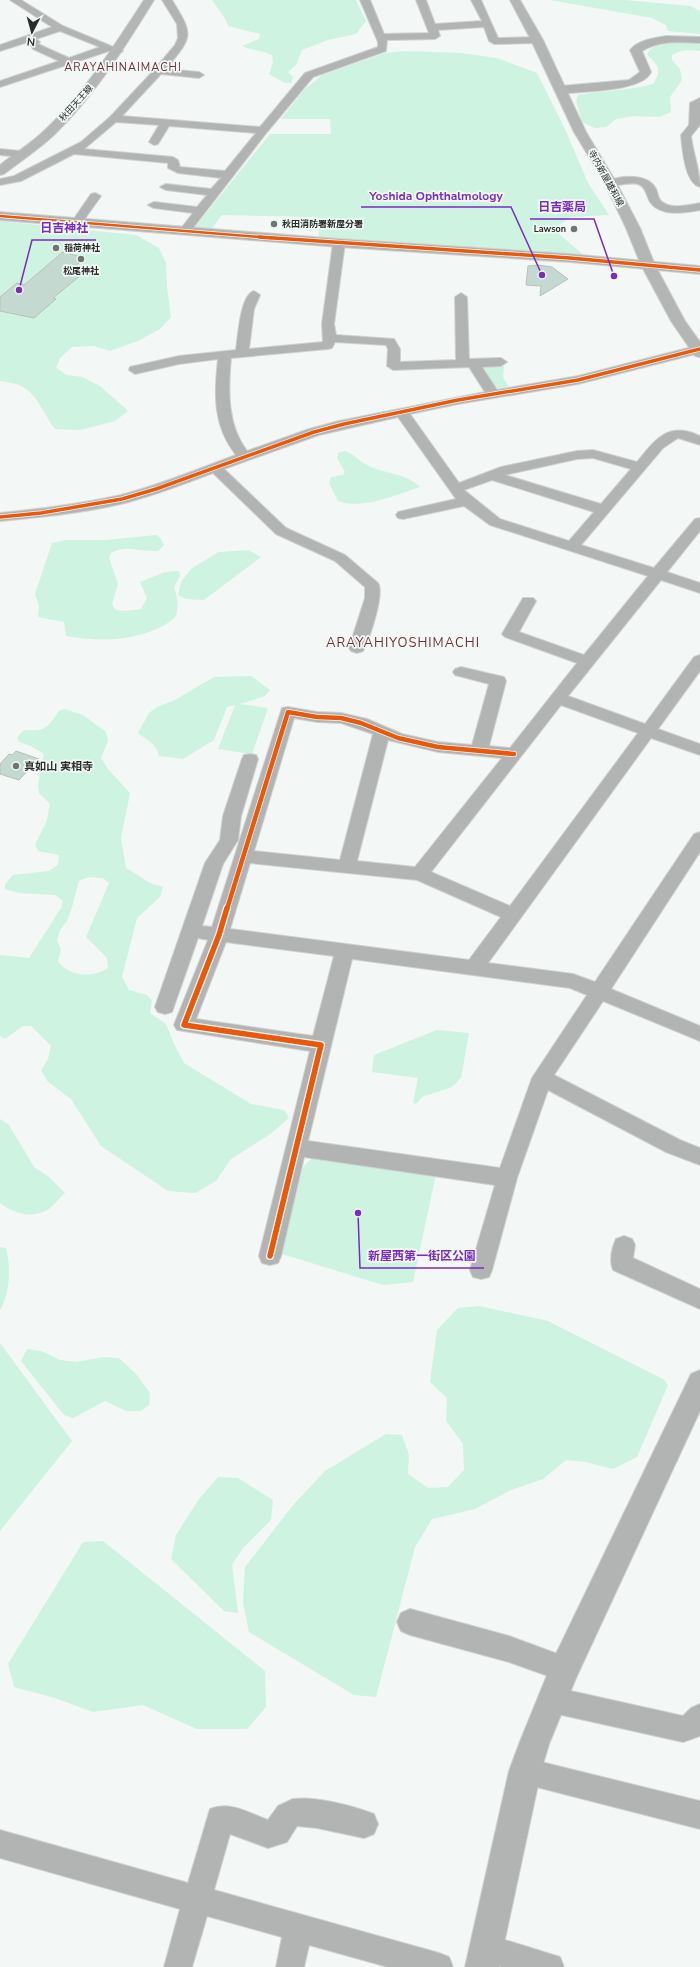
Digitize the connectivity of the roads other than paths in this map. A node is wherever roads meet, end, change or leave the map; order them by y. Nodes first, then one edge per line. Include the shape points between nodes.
1 (15, 0) edge
2 (149, 0) edge
3 (167, 0) edge
4 (365, 0) edge
5 (421, 0) edge
6 (476, 0) edge
7 (515, 0) edge
8 (488, 24) junction
9 (432, 27) junction
10 (60, 28) junction
11 (381, 37) junction
12 (29, 38) junction
13 (537, 40) junction
14 (700, 40) edge
15 (0, 48) edge
16 (112, 50) junction
17 (68, 61) junction
18 (159, 71) junction
19 (199, 75) dead end
20 (0, 84) edge
21 (561, 90) junction
22 (700, 101) edge
23 (114, 119) junction
24 (167, 122) junction
25 (263, 130) junction
26 (154, 142) dead end
27 (74, 150) junction
28 (688, 150) junction
29 (700, 151) edge
30 (0, 152) edge
31 (21, 154) junction
32 (0, 171) edge
33 (228, 175) junction
34 (0, 182) edge
35 (610, 182) junction
36 (700, 184) edge
37 (166, 187) dead end
38 (214, 193) junction
39 (95, 196) dead end
40 (154, 205) dead end
41 (700, 206) edge
42 (200, 211) junction
43 (0, 216) edge
44 (77, 222) junction
45 (185, 231) junction
46 (338, 243) junction
47 (648, 265) junction
48 (700, 270) edge
49 (254, 295) dead end
50 (461, 297) dead end
51 (330, 338) junction
52 (699, 350) edge
53 (242, 354) junction
54 (225, 355) junction
55 (501, 362) dead end
56 (468, 364) junction
57 (135, 370) dead end
58 (494, 395) junction
59 (402, 412) junction
60 (700, 441) edge
61 (244, 458) junction
62 (640, 467) junction
63 (215, 468) junction
64 (491, 474) junction
65 (457, 488) junction
66 (466, 501) junction
67 (604, 510) junction
68 (403, 515) dead end
69 (0, 517) edge
70 (700, 522) edge
71 (572, 547) junction
72 (658, 575) junction
73 (700, 588) edge
74 (528, 601) dead end
75 (357, 648) dead end
76 (700, 660) edge
77 (587, 662) junction
78 (461, 672) dead end
79 (558, 698) junction
80 (648, 730) junction
81 (382, 733) junction
82 (700, 750) edge
83 (479, 751) junction
84 (514, 754) junction
85 (250, 759) dead end
86 (700, 838) edge
87 (245, 856) junction
88 (347, 866) junction
89 (420, 874) junction
90 (513, 915) junction
91 (192, 931) junction
92 (219, 935) junction
93 (344, 952) junction
94 (474, 968) junction
95 (600, 991) junction
96 (165, 1007) dead end
97 (700, 1034) edge
98 (321, 1045) junction
99 (542, 1078) junction
100 (296, 1148) junction
101 (700, 1157) edge
102 (507, 1178) junction
103 (624, 1245) dead end
104 (270, 1256) dead end
105 (482, 1270) dead end
106 (700, 1299) edge
107 (700, 1382) edge
108 (410, 1622) dead end
109 (564, 1669) junction
110 (552, 1700) junction
111 (700, 1716) edge
112 (525, 1771) junction
113 (700, 1815) edge
114 (364, 1824) dead end
115 (0, 1844) edge
116 (198, 1900) junction
117 (299, 1928) junction
118 (484, 1957) edge
119 (178, 1967) edge
120 (290, 1967) edge
121 (439, 1967) edge
122 (550, 1967) edge

1 - 10 street
2 - 16 main road, 秋田天王線
3 - 18 street via 182,24 183,38 180,46
4 - 11 street
5 - 9 street
6 - 8 street
7 - 13 main road, 寺内新屋雄和線
8 - 9 street
8 - 13 street via 494,41
9 - 11 street via 436,36
10 - 12 street
10 - 16 street
11 - 25 street via 383,49 309,75
12 - 15 street
12 - 17 street via 36,47
13 - 21 main road, 寺内新屋雄和線
14 - 21 street via 661,40 641,46 636,50 636,55 646,69 646,75 631,83
16 - 17 street
16 - 31 main road, 秋田天王線 via 80,101 50,132
17 - 20 street
18 - 19 street
18 - 23 street
21 - 35 main road, 寺内新屋雄和線 via 580,132
22 - 28 street via 695,104 696,125 686,135
23 - 24 street
23 - 27 street
24 - 25 street
24 - 26 street
25 - 33 street
27 - 33 street via 173,160 173,168 178,170
27 - 34 street via 17,179
28 - 29 street
28 - 36 street via 692,173
30 - 31 street
31 - 32 main road, 秋田天王線
33 - 38 street
35 - 41 street via 633,180 644,183 650,187 656,203 663,207 692,209
35 - 47 main road, 寺内新屋雄和線
37 - 38 street
38 - 42 street
39 - 44 street
40 - 42 street
42 - 45 street
43 - 44 street
44 - 45 street
45 - 46 street
46 - 47 street
46 - 51 street via 328,324
47 - 48 street
47 - 52 main road, 寺内新屋雄和線 via 678,321
49 - 53 street via 248,310
50 - 56 street
51 - 53 street via 328,345
51 - 56 street via 390,342 394,348 393,366
52 - 58 street via 578,380
53 - 54 street
54 - 57 street via 201,355
54 - 61 street via 223,371 226,419 230,435
55 - 56 street
56 - 58 street
58 - 59 street
59 - 61 street via 314,432
59 - 65 street
60 - 62 street via 675,433 667,437
61 - 63 street
62 - 64 street via 612,458 585,455
62 - 67 street
63 - 69 street via 122,499 48,512
63 - 75 street via 281,531 340,558 372,586 373,598
64 - 65 street
64 - 67 street
65 - 66 street
66 - 68 street
66 - 71 street via 495,522
67 - 71 street
70 - 72 street
71 - 72 street
72 - 73 street
72 - 77 street
74 - 77 street via 510,634
76 - 80 street
77 - 79 street
78 - 83 street via 498,681
79 - 80 street
79 - 84 street
80 - 82 street
80 - 90 street
81 - 83 street via 438,747
81 - 87 street via 361,723 341,718 288,712
81 - 88 street
83 - 84 street
84 - 89 street
85 - 91 street via 232,816 229,840 214,863
86 - 95 street
87 - 88 street
87 - 92 street
88 - 89 street
89 - 90 street
90 - 94 street
91 - 92 street
91 - 96 street
92 - 93 street
92 - 98 street via 184,1025
93 - 94 street
93 - 98 street
94 - 95 street via 573,981
95 - 97 street
95 - 99 street
98 - 100 street
99 - 101 street via 673,1146
99 - 102 street
100 - 102 street
100 - 104 street
102 - 105 street
103 - 106 street via 621,1263
107 - 109 street
108 - 109 street via 509,1649
109 - 110 street
110 - 111 street via 683,1729 694,1725
110 - 112 street
112 - 113 street
112 - 118 street
114 - 116 street via 293,1812 286,1816 277,1832 268,1834 230,1820 220,1819
115 - 116 street
116 - 117 street
116 - 119 street
117 - 120 street
117 - 121 street
118 - 122 street

